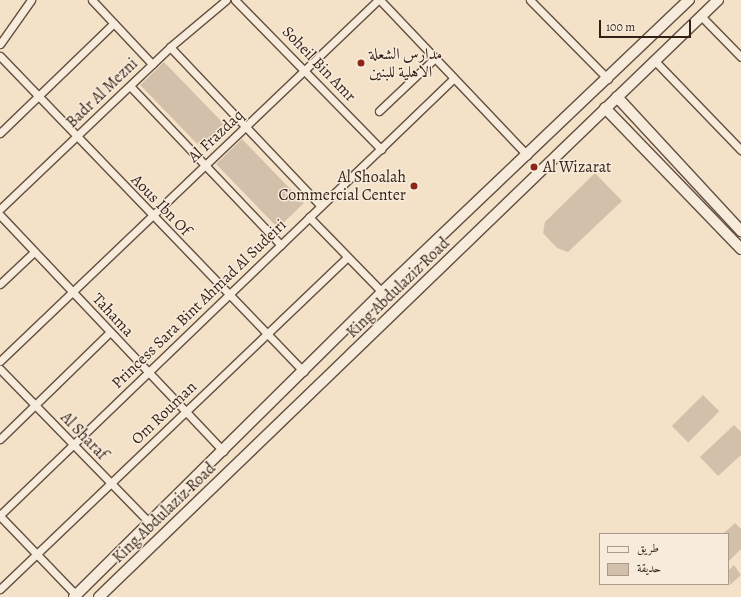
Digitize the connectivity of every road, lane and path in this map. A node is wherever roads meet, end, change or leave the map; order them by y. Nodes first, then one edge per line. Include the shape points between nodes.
1 (31, 0) edge
2 (92, 0) edge
3 (226, 0) edge
4 (235, 0) edge
5 (379, 0) edge
6 (530, 0) edge
7 (689, 0) edge
8 (718, 0) edge
9 (701, 16) junction
10 (114, 23) junction
11 (0, 44) edge
12 (170, 47) junction
13 (0, 56) edge
14 (741, 57) edge
15 (434, 59) junction
16 (655, 60) junction
17 (152, 64) junction
18 (305, 70) junction
19 (453, 79) junction
20 (608, 79) junction
21 (130, 86) junction
22 (38, 96) junction
23 (617, 97) junction
24 (605, 108) junction
25 (379, 111) dead end
26 (640, 122) junction
27 (246, 127) junction
28 (0, 133) edge
29 (629, 133) junction
30 (77, 136) junction
31 (381, 149) junction
32 (741, 150) edge
33 (527, 155) junction
34 (205, 165) junction
35 (321, 206) junction
36 (0, 209) edge
37 (0, 215) edge
38 (152, 217) junction
39 (309, 217) junction
40 (741, 230) edge
41 (281, 245) junction
42 (741, 249) edge
43 (34, 252) junction
44 (347, 257) junction
45 (0, 284) edge
46 (72, 292) junction
47 (382, 292) junction
48 (228, 294) junction
49 (110, 332) junction
50 (266, 334) junction
51 (0, 361) edge
52 (0, 369) edge
53 (304, 372) junction
54 (148, 373) junction
55 (35, 405) junction
56 (185, 412) junction
57 (0, 439) edge
58 (73, 445) junction
59 (223, 451) junction
60 (110, 484) junction
61 (0, 516) edge
62 (149, 522) junction
63 (37, 554) junction
64 (0, 589) edge
65 (75, 596) edge
66 (99, 597) edge

1 - 11 street
2 - 10 street
3 - 12 street, Badr Al Mezni
4 - 18 street, Soheil Bin Amr
5 - 15 street
5 - 18 street, Al Frazdaq
6 - 20 street
7 - 20 main road, King Abdulaziz Road
8 - 9 main road, King Abdulaziz Road
9 - 14 street
9 - 16 main road, King Abdulaziz Road
10 - 17 street
10 - 22 street
12 - 17 street, Badr Al Mezni
12 - 27 street
13 - 22 street, Aous Ibn Of
15 - 19 street
15 - 25 street
16 - 23 main road, King Abdulaziz Road
16 - 32 street
17 - 21 street, Badr Al Mezni
18 - 27 street, Al Frazdaq
18 - 31 street, Soheil Bin Amr
19 - 31 street, Princess Sara Bint Ahmad Al Sudeiri
19 - 33 street
20 - 33 main road, King Abdulaziz Road
21 - 30 street, Badr Al Mezni
21 - 34 street
22 - 28 street
22 - 30 street, Aous Ibn Of
23 - 24 main road, King Abdulaziz Road
23 - 26 main road
24 - 29 main road
24 - 66 main road, King Abdulaziz Road
26 - 29 main road
26 - 40 main road
27 - 34 street, Al Frazdaq
27 - 35 street
29 - 42 main road
30 - 36 street, Badr Al Mezni
30 - 38 street, Aous Ibn Of
31 - 35 street, Princess Sara Bint Ahmad Al Sudeiri
33 - 47 main road, King Abdulaziz Road
34 - 38 street, Al Frazdaq
34 - 41 street
35 - 39 street, Princess Sara Bint Ahmad Al Sudeiri
37 - 43 street, Tahama
38 - 46 street, Al Frazdaq
38 - 48 street, Aous Ibn Of
39 - 41 street, Princess Sara Bint Ahmad Al Sudeiri
39 - 44 street
41 - 48 street, Princess Sara Bint Ahmad Al Sudeiri
43 - 45 street
43 - 46 street, Tahama
44 - 47 street
44 - 50 street, Om Rouman
46 - 49 street, Tahama
46 - 51 street, Al Frazdaq
47 - 53 main road, King Abdulaziz Road
48 - 50 street, Aous Ibn Of
48 - 54 street, Princess Sara Bint Ahmad Al Sudeiri
49 - 54 street, Tahama
49 - 55 street
50 - 53 street, Aous Ibn Of
50 - 56 street, Om Rouman
52 - 55 street, Al Sharaf
53 - 59 main road, King Abdulaziz Road
54 - 56 street, Tahama
54 - 58 street, Princess Sara Bint Ahmad Al Sudeiri
55 - 57 street
55 - 58 street, Al Sharaf
56 - 59 street, Tahama
56 - 60 street, Om Rouman
58 - 60 street, Al Sharaf
58 - 61 street, Princess Sara Bint Ahmad Al Sudeiri
59 - 62 main road, King Abdulaziz Road
60 - 62 street, Al Sharaf
60 - 63 street, Om Rouman
61 - 63 street
62 - 65 main road, King Abdulaziz Road
63 - 64 street, Om Rouman
63 - 65 street

